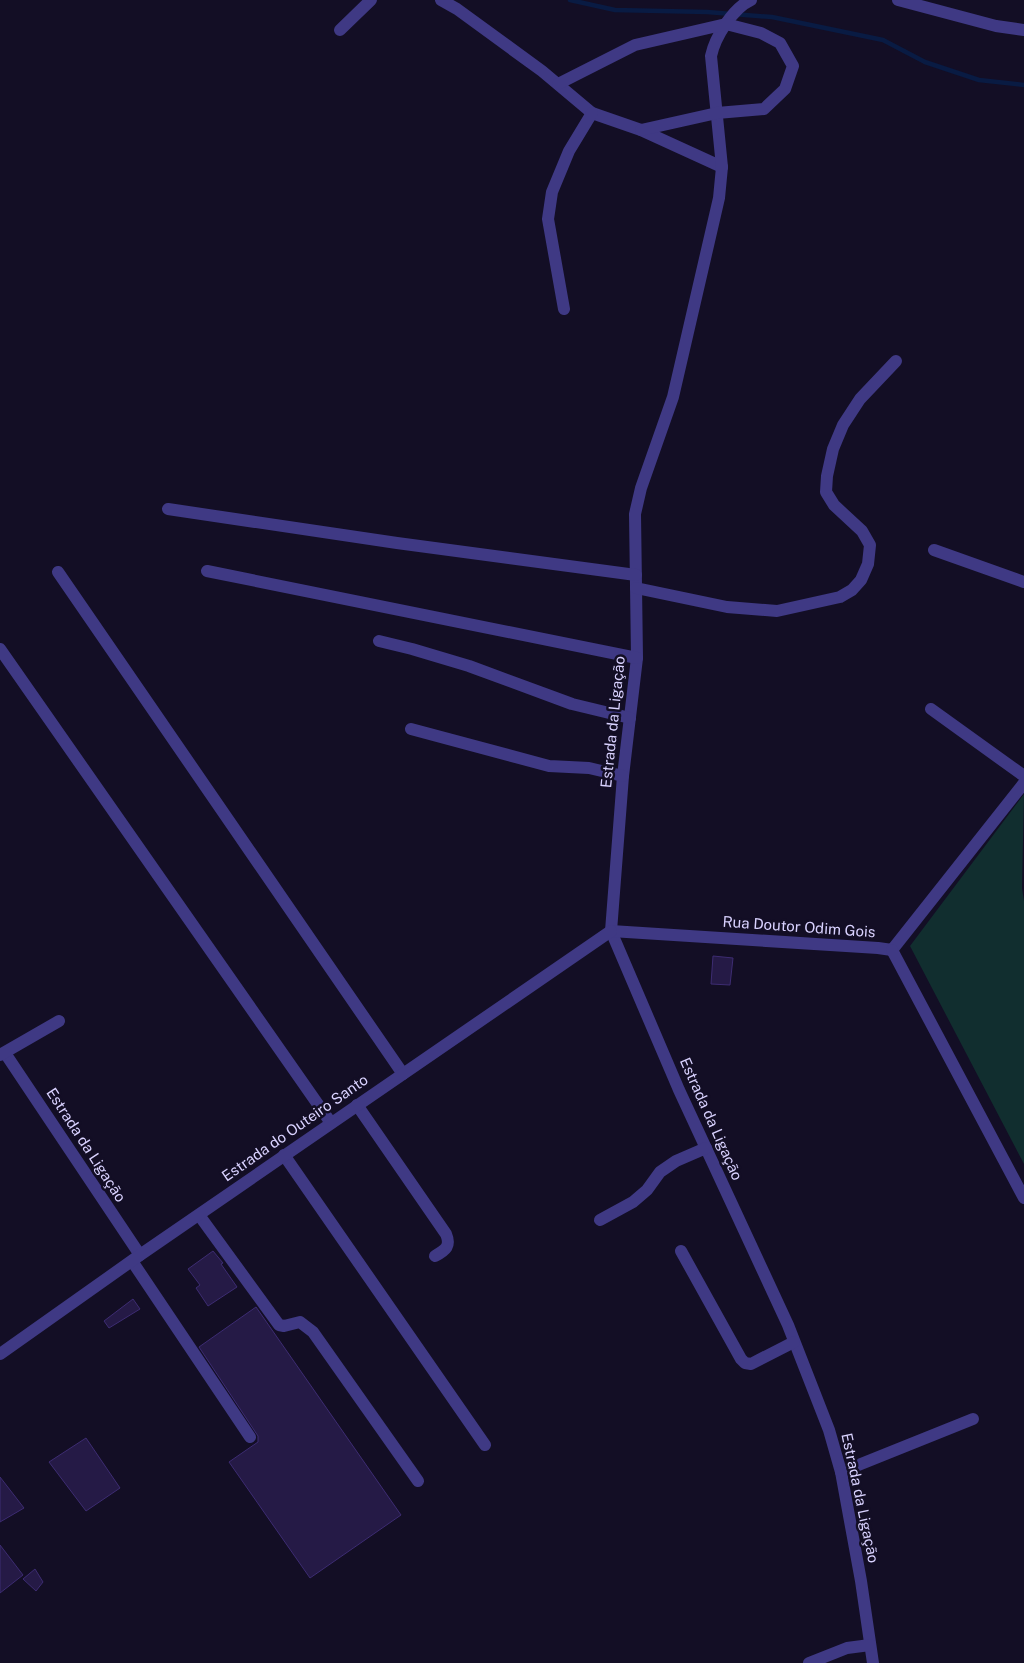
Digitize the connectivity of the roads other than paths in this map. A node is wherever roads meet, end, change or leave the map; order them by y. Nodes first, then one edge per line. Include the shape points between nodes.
1 (371, 0) edge
2 (441, 0) edge
3 (898, 0) edge
4 (749, 1) edge
5 (728, 22) junction
6 (340, 30) dead end
7 (1024, 30) edge
8 (558, 84) junction
9 (592, 113) junction
10 (716, 113) junction
11 (641, 130) junction
12 (722, 167) junction
13 (564, 309) dead end
14 (896, 361) dead end
15 (168, 509) dead end
16 (934, 550) dead end
17 (207, 571) dead end
18 (58, 572) dead end
19 (636, 575) junction
20 (1024, 582) edge
21 (636, 588) junction
22 (379, 641) dead end
23 (0, 649) edge
24 (637, 658) junction
25 (931, 709) dead end
26 (630, 718) junction
27 (411, 729) dead end
28 (623, 776) junction
29 (1024, 776) edge
30 (1024, 783) edge
31 (611, 931) junction
32 (892, 950) junction
33 (60, 1021) dead end
34 (3, 1054) edge
35 (402, 1074) junction
36 (357, 1105) junction
37 (330, 1123) junction
38 (706, 1148) junction
39 (284, 1156) junction
40 (1024, 1198) edge
41 (199, 1215) junction
42 (600, 1220) dead end
43 (681, 1251) dead end
44 (435, 1256) dead end
45 (136, 1258) junction
46 (794, 1342) junction
47 (0, 1354) edge
48 (973, 1419) dead end
49 (250, 1437) dead end
50 (485, 1445) dead end
51 (841, 1472) junction
52 (418, 1482) dead end
53 (870, 1645) junction
54 (809, 1663) edge
55 (873, 1663) edge

1 - 6 street
2 - 8 street via 458,9
3 - 7 street via 996,26
4 - 5 street
5 - 8 street via 635,45
5 - 10 street via 714,42 711,56
5 - 10 street via 780,43 793,66 785,89 764,109
8 - 9 street
9 - 11 street
9 - 13 street via 569,151 552,192 548,219
10 - 11 street
10 - 12 street, Estrada da Ligação
11 - 12 street
12 - 19 street, Estrada da Ligação via 719,198 673,397 635,514
14 - 21 street via 860,399 843,425 827,476 826,492 834,505 862,531 870,545 868,564 852,590 840,597 778,610 727,607
15 - 19 street
16 - 20 street
17 - 24 street
18 - 35 street
19 - 21 street, Estrada da Ligação
21 - 24 street, Estrada da Ligação
22 - 26 street via 469,666 572,704
23 - 37 street
24 - 26 street, Estrada da Ligação
25 - 29 street
26 - 28 street, Estrada da Ligação
27 - 28 street via 549,766 589,768
28 - 31 street, Estrada da Ligação
30 - 32 street, Rua Doutor Odim Gois
31 - 32 street, Rua Doutor Odim Gois
31 - 35 street, Estrada do Outeiro Santo
31 - 38 street, Estrada da Ligação
32 - 40 street
33 - 34 street, Estrada da Ligação
34 - 45 street, Estrada da Ligação
35 - 36 street, Estrada do Outeiro Santo
36 - 37 street, Estrada do Outeiro Santo
36 - 44 street via 446,1234 448,1246
37 - 39 street, Estrada do Outeiro Santo
38 - 42 street via 676,1161 660,1172 634,1202
38 - 46 street, Estrada da Ligação
39 - 41 street, Estrada do Outeiro Santo
39 - 50 street
41 - 45 street, Estrada do Outeiro Santo
41 - 52 street via 279,1325 300,1322 313,1332
43 - 46 street via 745,1363 751,1364
45 - 47 street, Estrada do Outeiro Santo
45 - 49 street, Estrada da Ligação
46 - 51 street, Estrada da Ligação via 829,1430
48 - 51 street
51 - 53 street, Estrada da Ligação
53 - 54 street via 847,1648
53 - 55 street, Estrada da Ligação

